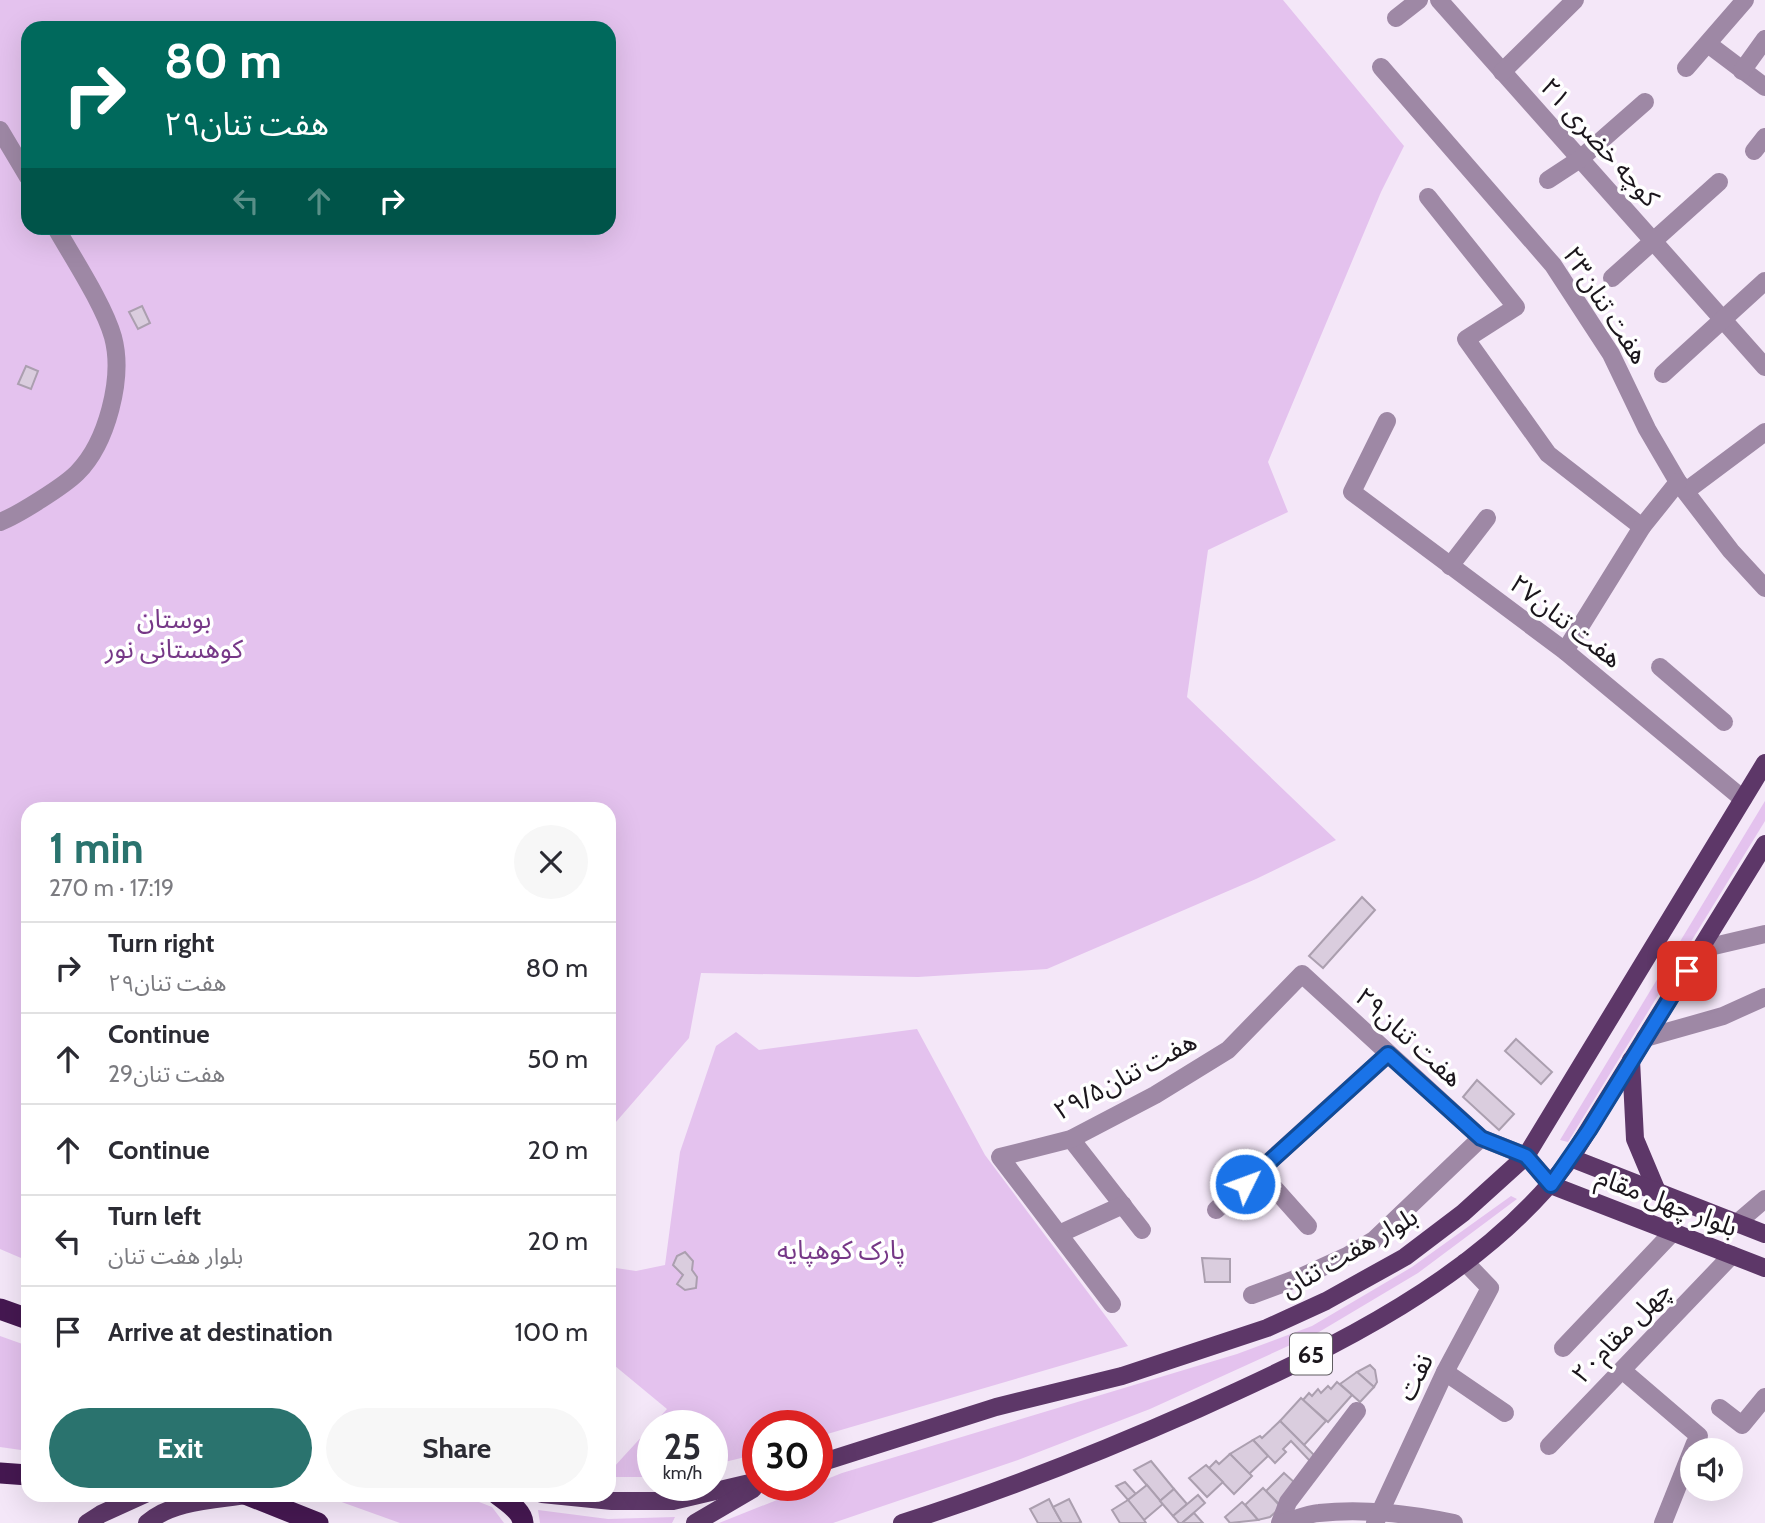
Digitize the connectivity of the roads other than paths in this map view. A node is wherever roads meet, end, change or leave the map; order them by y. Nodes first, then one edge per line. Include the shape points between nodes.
1 (1419, 0) edge
2 (1438, 0) edge
3 (1576, 0) edge
4 (1745, 0) edge
5 (1396, 18) dead end
6 (1765, 39) edge
7 (1708, 44) junction
8 (1381, 67) dead end
9 (1686, 68) dead end
10 (1742, 71) junction
11 (1502, 72) junction
12 (1765, 87) edge
13 (1645, 102) dead end
14 (0, 130) edge
15 (1765, 137) edge
16 (1754, 151) dead end
17 (1580, 159) junction
18 (21, 165) edge
19 (1548, 180) dead end
20 (1719, 182) dead end
21 (1428, 197) dead end
22 (60, 235) edge
23 (1654, 241) junction
24 (1612, 278) dead end
25 (1765, 281) edge
26 (1722, 318) junction
27 (1765, 367) edge
28 (1663, 374) dead end
29 (1387, 421) dead end
30 (1765, 432) edge
31 (1682, 487) junction
32 (1487, 518) dead end
33 (0, 522) edge
34 (1642, 527) junction
35 (1450, 566) junction
36 (1765, 588) edge
37 (1565, 651) junction
38 (1660, 667) dead end
39 (1724, 722) dead end
40 (1765, 763) edge
41 (1743, 799) junction
42 (1765, 844) edge
43 (1765, 934) edge
44 (1701, 948) junction
45 (1302, 974) joint
46 (1765, 998) edge
47 (1645, 1038) junction
48 (1388, 1054) junction
49 (1631, 1060) junction
50 (1481, 1138) junction
51 (1071, 1139) junction
52 (1526, 1156) junction
53 (1571, 1158) junction
54 (1259, 1171) junction
55 (1551, 1185) junction
56 (1656, 1189) junction
57 (1765, 1199) edge
58 (1123, 1205) junction
59 (1216, 1210) dead end
60 (1737, 1223) junction
61 (1308, 1226) dead end
62 (1142, 1230) dead end
63 (1673, 1232) junction
64 (1059, 1234) junction
65 (1765, 1236) edge
66 (1732, 1255) junction
67 (1465, 1262) junction
68 (1760, 1266) edge
69 (1252, 1296) dead end
70 (1112, 1304) dead end
71 (0, 1309) edge
72 (21, 1316) edge
73 (1563, 1348) dead end
74 (1622, 1370) junction
75 (1445, 1372) junction
76 (1765, 1397) edge
77 (1720, 1408) dead end
78 (1357, 1411) dead end
79 (1505, 1413) dead end
80 (1549, 1446) dead end
81 (833, 1459) edge
82 (0, 1473) edge
83 (21, 1474) edge
84 (742, 1487) edge
85 (742, 1494) edge
86 (616, 1501) edge
87 (127, 1502) edge
88 (210, 1502) edge
89 (266, 1502) edge
90 (506, 1502) edge
91 (1377, 1517) edge
92 (87, 1523) edge
93 (147, 1523) edge
94 (318, 1523) edge
95 (523, 1523) edge
96 (695, 1523) edge
97 (902, 1523) edge
98 (1281, 1523) edge
99 (1454, 1523) edge
100 (1663, 1523) edge

1 - 5 street
2 - 11 street, کوچه خضری ۲۱
3 - 11 street
4 - 7 street
6 - 10 street
7 - 9 street
7 - 10 street
8 - 31 street, هفت تنان۲۳ via 1553,265 1611,354 1647,429
10 - 12 street
11 - 17 street, کوچه خضری ۲۱
13 - 17 street
14 - 18 street
15 - 16 street
17 - 19 street
17 - 23 street, کوچه خضری ۲۱
20 - 23 street
21 - 34 street via 1516,307 1466,339 1548,454
22 - 33 street via 113,336 116,389 97,446 77,473
23 - 24 street
23 - 26 street, کوچه خضری ۲۱
25 - 26 street
26 - 27 street, کوچه خضری ۲۱
26 - 28 street
29 - 35 street, هفت تنان۲۷ via 1352,492
30 - 31 street
31 - 34 street
31 - 36 street, هفت تنان۲۳
32 - 35 street
34 - 37 street
35 - 37 street, هفت تنان۲۷
37 - 41 street, هفت تنان۲۷
38 - 39 street
40 - 41 main road, بلوار هفت تنان / 65
41 - 52 main road, بلوار هفت تنان / 65
42 - 44 main road, 65
43 - 44 street
44 - 47 main road, 65
45 - 48 street, هفت تنان۲۹
45 - 51 street, ۲۹/۵هفت تنان via 1228,1050 1155,1096
46 - 47 street via 1723,1016
47 - 49 main road, 65
48 - 50 street, هفت تنان۲۹
48 - 54 street
49 - 53 main road, 65
49 - 56 main road via 1635,1139
50 - 52 street
50 - 69 street via 1374,1240
51 - 58 street
51 - 64 street, ۲۹/۵هفت تنان via 1000,1157
52 - 55 street
52 - 81 main road, بلوار هفت تنان / 65 via 1405,1257 1267,1328 1122,1376 996,1407
53 - 55 main road, 65
53 - 56 main road, بلوار چهل مقام
54 - 59 street
54 - 61 street
55 - 63 main road, بلوار چهل مقام
55 - 67 main road, 65
56 - 60 main road, بلوار چهل مقام
57 - 60 street
58 - 62 street
58 - 64 street
60 - 65 main road, بلوار چهل مقام
63 - 66 main road, بلوار چهل مقام
63 - 73 street
64 - 70 street, ۲۹/۵هفت تنان
65 - 68 main road
66 - 68 main road, بلوار چهل مقام
66 - 74 street, چهل مقام۲۰
67 - 75 street, نفت via 1490,1288
67 - 97 main road, 65 via 1382,1317 1264,1379 1058,1468
71 - 72 highway
74 - 80 street, چهل مقام۲۰
74 - 100 street via 1697,1439
75 - 79 street
75 - 91 street, نفت
76 - 77 street via 1742,1425
78 - 98 street via 1288,1502
82 - 83 highway
84 - 86 main road via 673,1501
85 - 96 main road
87 - 92 main road
88 - 93 main road via 164,1512
89 - 94 highway
90 - 95 highway
91 - 98 street via 1317,1513
91 - 99 street via 1408,1514

